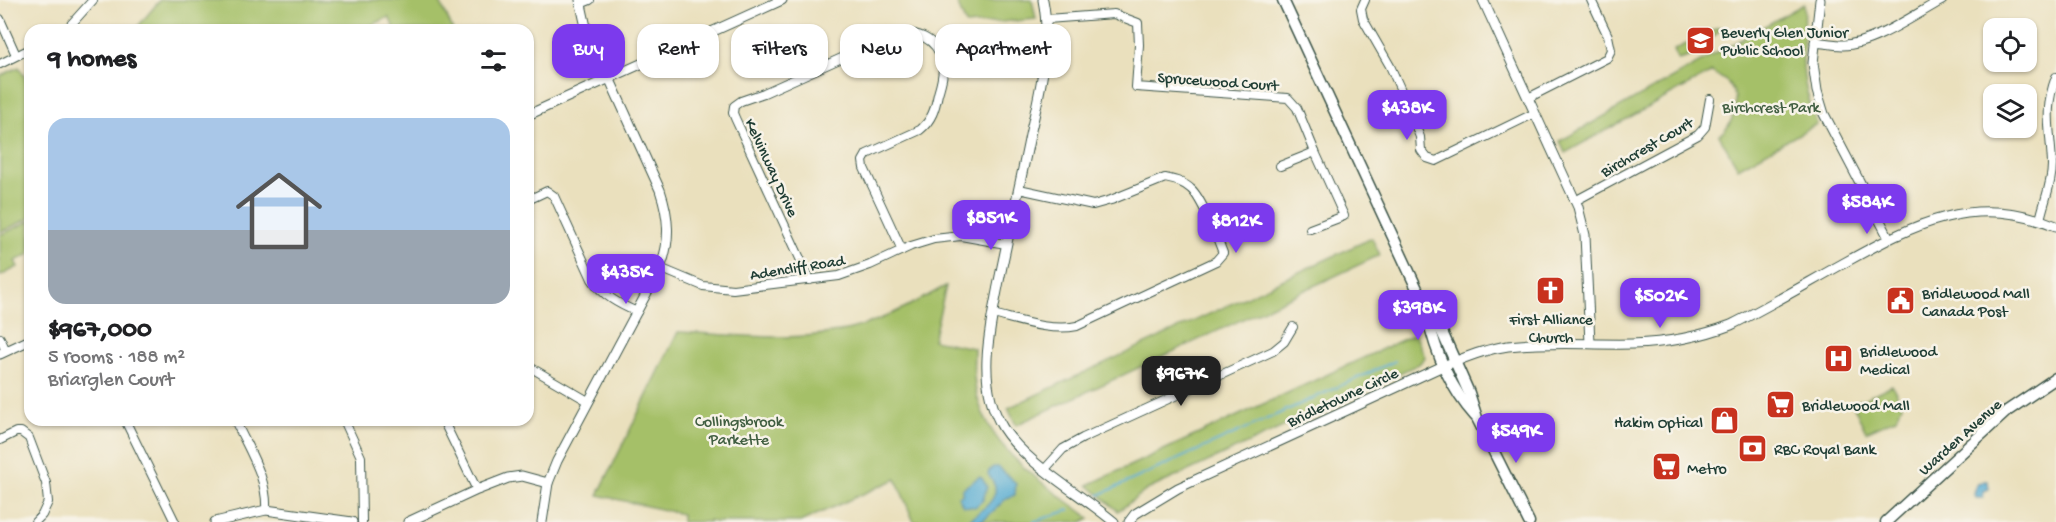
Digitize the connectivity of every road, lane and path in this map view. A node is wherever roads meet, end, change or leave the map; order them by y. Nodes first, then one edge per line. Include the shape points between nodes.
1 (93, 0) edge
2 (590, 0) edge
3 (782, 0) edge
4 (1043, 0) edge
5 (1283, 0) edge
6 (1365, 0) edge
7 (1484, 0) edge
8 (1592, 0) edge
9 (1820, 0) edge
10 (1942, 0) edge
11 (580, 2) edge
12 (0, 19) edge
13 (1047, 20) junction
14 (71, 24) edge
15 (585, 24) edge
16 (1815, 42) junction
17 (24, 52) edge
18 (16, 55) junction
19 (0, 64) edge
20 (625, 71) edge
21 (2056, 77) edge
22 (609, 78) joint
23 (1528, 98) junction
24 (1710, 99) dead end
25 (534, 112) edge
26 (1535, 113) junction
27 (1315, 152) junction
28 (1280, 166) dead end
29 (1019, 189) junction
30 (534, 197) edge
31 (1575, 201) junction
32 (2040, 220) junction
33 (2056, 226) edge
34 (1310, 229) dead end
35 (1889, 238) junction
36 (1006, 244) junction
37 (902, 250) junction
38 (660, 268) junction
39 (810, 280) junction
40 (1425, 306) junction
41 (637, 312) junction
42 (993, 314) junction
43 (1293, 327) dead end
44 (0, 338) edge
45 (24, 343) edge
46 (1590, 343) junction
47 (3, 353) edge
48 (1456, 360) junction
49 (1443, 366) junction
50 (534, 370) edge
51 (2056, 378) edge
52 (588, 401) junction
53 (1477, 418) junction
54 (128, 426) edge
55 (238, 426) edge
56 (347, 426) edge
57 (446, 426) edge
58 (0, 440) edge
59 (1045, 469) junction
60 (548, 483) junction
61 (477, 490) junction
62 (266, 510) junction
63 (309, 519) edge
64 (35, 522) edge
65 (175, 522) edge
66 (215, 522) edge
67 (352, 522) edge
68 (362, 522) edge
69 (408, 522) edge
70 (542, 522) edge
71 (1114, 522) edge
72 (1129, 522) edge
73 (1529, 522) edge
74 (1886, 522) edge

1 - 14 street
2 - 11 street
3 - 20 street
4 - 13 street
5 - 40 main road
6 - 26 street via 1361,9 1363,19 1390,66 1427,158 1436,161
7 - 23 street
8 - 23 street via 1608,36 1611,50 1606,58
9 - 16 street
10 - 16 street via 1860,43
11 - 15 street
12 - 18 street
13 - 27 street, Sprucewood Court via 1114,14 1138,23 1136,87 1288,98 1297,108
13 - 29 street via 1042,78
16 - 35 street via 1814,76 1824,114
17 - 18 street
18 - 19 street
21 - 32 street via 2047,116 2052,175
22 - 25 street
22 - 38 street via 666,209 668,240
23 - 26 street
24 - 31 street, Birchcrest Court via 1705,127 1698,135
26 - 31 street
27 - 28 street
27 - 34 street, Sprucewood Court via 1344,216
29 - 36 street
29 - 42 street via 1093,205 1165,178 1183,183 1193,190 1223,253 1216,261 1077,326 1047,326
30 - 41 street via 547,191 554,196 598,288
31 - 46 street via 1585,235
32 - 33 street, Bridletowne Circle
32 - 35 street, Bridletowne Circle via 1980,212 1932,220
35 - 46 street, Bridletowne Circle via 1754,313 1705,334 1663,342
36 - 37 street, Adencliff Road via 961,236 934,239
36 - 42 street
37 - 39 street, Adencliff Road via 839,276
37 - 39 street, Kelvinway Drive via 863,160 867,154 920,130 934,113 943,61 930,40 905,32 734,106 735,118
38 - 39 street, Adencliff Road via 702,286 725,290
38 - 41 street
40 - 48 main road
40 - 49 main road
41 - 52 street
42 - 59 street via 986,370 994,409 1013,441
43 - 59 street via 1274,351 1083,438 1063,449
44 - 47 street
45 - 47 street
46 - 48 street, Bridletowne Circle via 1509,346
48 - 49 street, Bridletowne Circle
48 - 53 main road
49 - 53 main road
49 - 72 street, Bridletowne Circle via 1178,488 1135,514
50 - 52 street
51 - 74 main road, Warden Avenue via 2007,411
52 - 60 street
53 - 73 main road
54 - 65 street
55 - 62 street via 264,482
56 - 68 street via 361,457
57 - 61 street
58 - 64 street via 16,432 29,438 46,483 48,502
59 - 71 street
60 - 61 street via 514,476
60 - 70 street
61 - 69 street
62 - 63 street
62 - 66 street
63 - 67 street

